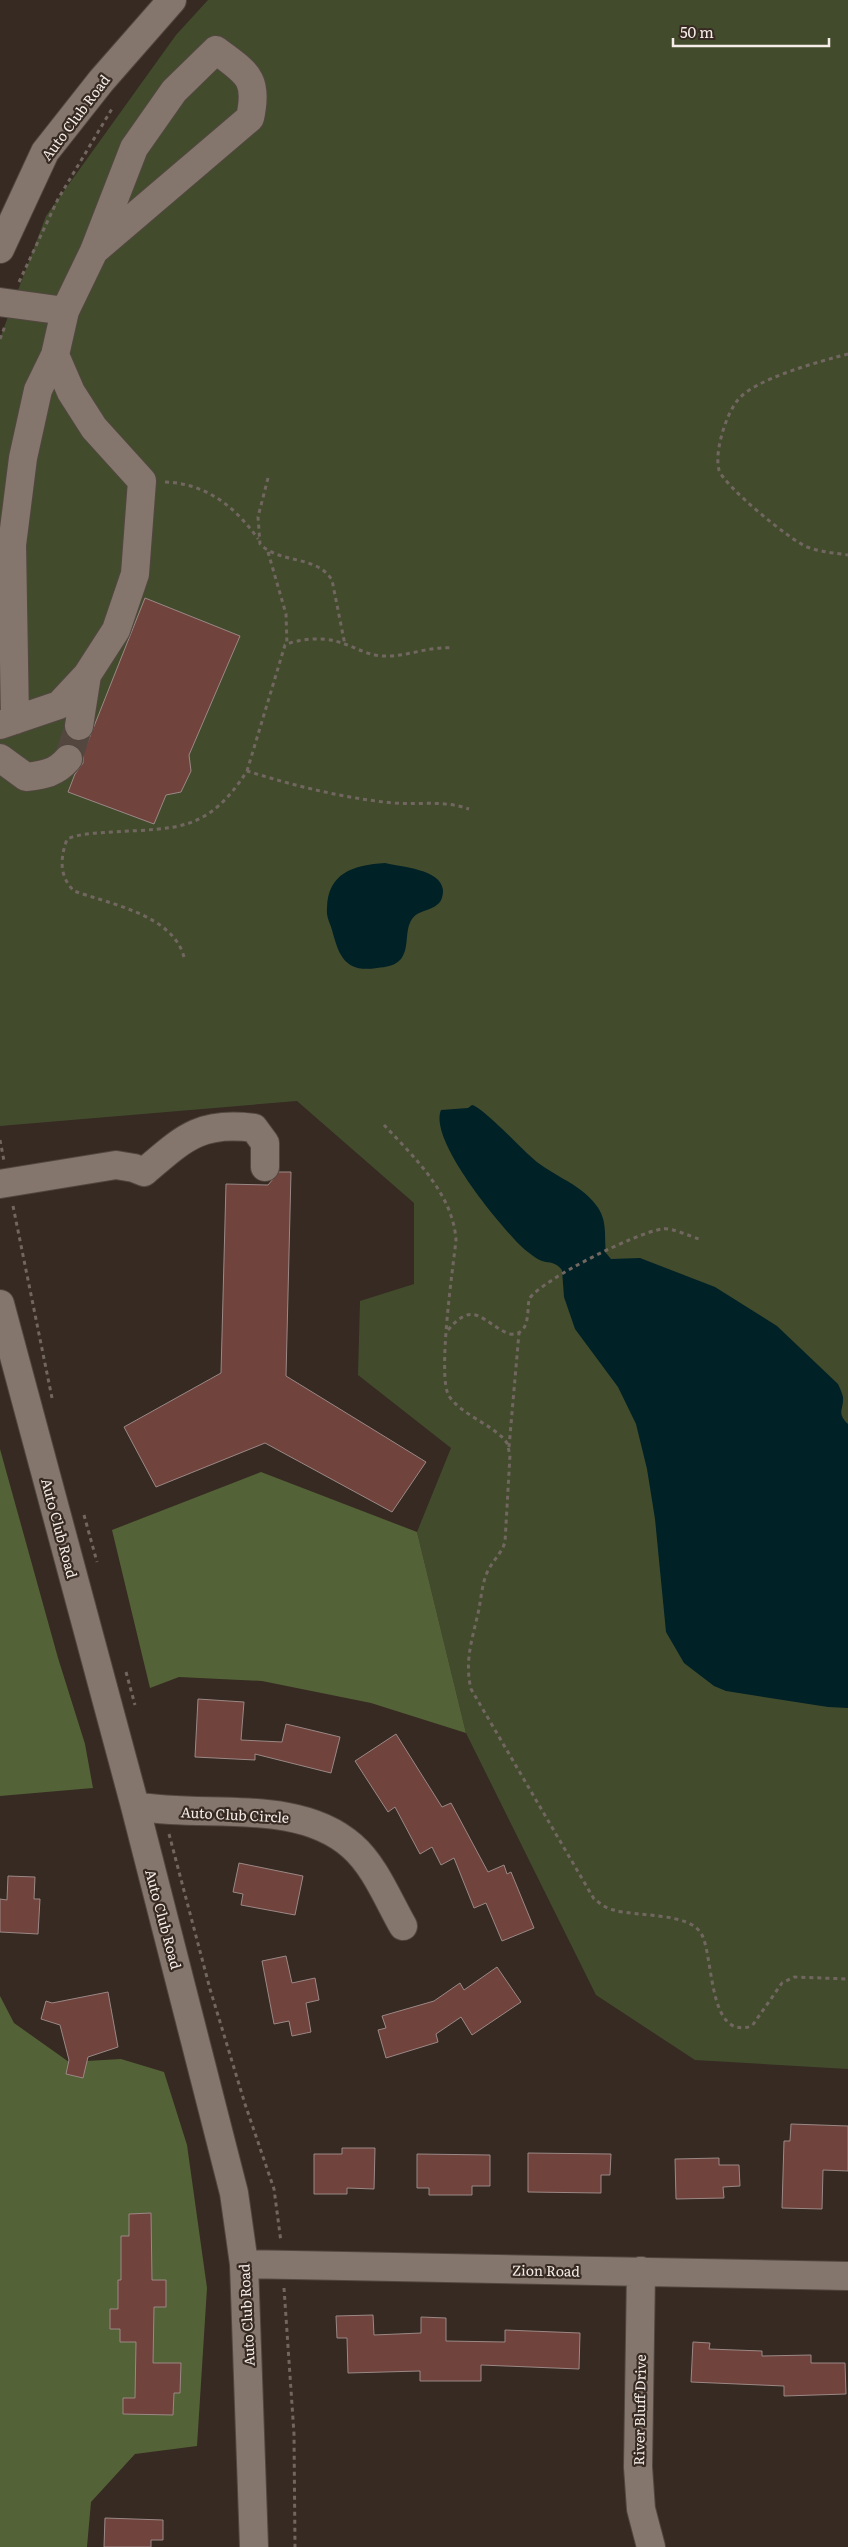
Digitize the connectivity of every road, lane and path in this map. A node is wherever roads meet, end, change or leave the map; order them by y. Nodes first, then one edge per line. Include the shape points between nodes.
1 (172, 0) edge
2 (114, 106) dead end
3 (0, 249) edge
4 (94, 251) junction
5 (6, 302) edge
6 (64, 311) junction
7 (0, 339) edge
8 (848, 354) edge
9 (56, 356) junction
10 (268, 478) dead end
11 (142, 481) junction
12 (259, 540) junction
13 (267, 551) junction
14 (848, 554) edge
15 (287, 644) junction
16 (345, 646) junction
17 (452, 648) dead end
18 (87, 675) junction
19 (8, 722) edge
20 (79, 726) tunnel mouth
21 (0, 758) edge
22 (68, 759) tunnel mouth
23 (247, 771) junction
24 (469, 809) dead end
25 (184, 957) dead end
26 (384, 1125) dead end
27 (0, 1140) edge
28 (265, 1167) dead end
29 (4, 1183) edge
30 (699, 1239) dead end
31 (0, 1304) edge
32 (448, 1331) junction
33 (519, 1333) junction
34 (52, 1399) dead end
35 (509, 1451) junction
36 (82, 1508) dead end
37 (99, 1571) dead end
38 (124, 1666) dead end
39 (137, 1713) dead end
40 (135, 1806) junction
41 (403, 1926) dead end
42 (848, 1979) edge
43 (244, 2264) junction
44 (641, 2271) junction
45 (848, 2276) edge
46 (254, 2547) edge
47 (651, 2547) edge

1 - 3 street, Auto Club Road via 101,81 45,152
2 - 5 path via 58,199 19,282
4 - 4 street via 250,118 255,95 246,72 216,50 174,91 134,148
4 - 6 street
5 - 6 street
5 - 7 path
6 - 9 street
8 - 14 path via 757,385 738,400 728,418 719,454 719,470 729,484 779,530 805,546 826,553
9 - 11 street via 71,392 94,428
9 - 19 street via 38,390 13,536
10 - 12 path via 258,517
11 - 12 path via 169,482 209,494 230,505
11 - 18 street via 135,574 116,630
12 - 13 path
13 - 15 path via 286,614
13 - 16 path via 306,562 329,574
15 - 16 path via 321,640 336,641
15 - 23 path
16 - 17 path via 382,656
18 - 19 street via 59,705
18 - 20 street
21 - 22 street via 26,777 59,770
23 - 24 path via 304,788 395,803 453,803
23 - 25 path via 218,807 185,826 86,834 67,839 62,875 74,891 128,908 147,918 176,937
26 - 32 path via 439,1190 455,1223
27 - 29 path
28 - 29 street via 265,1143 254,1128 233,1125 203,1129 184,1138 144,1172 116,1164
29 - 34 path
30 - 33 path via 663,1228 554,1276 529,1299 527,1321
31 - 40 street, Auto Club Road
32 - 33 path via 456,1320 473,1314 480,1315 509,1334
32 - 35 path via 447,1391 458,1405 503,1438
33 - 35 path
35 - 42 path via 505,1542 502,1553 486,1574 468,1654 467,1674 470,1689 566,1850 581,1881 594,1899 611,1910 673,1918 697,1927 706,1948 718,2009 733,2026 752,2026 782,1983 794,1977
36 - 37 path
38 - 39 path
40 - 41 street, Auto Club Circle via 162,1811 279,1815 305,1819 352,1846 369,1867
40 - 43 street, Auto Club Road via 234,2193
43 - 44 street, Zion Road
43 - 46 street, Auto Club Road
44 - 45 street, Zion Road
44 - 47 street, River Bluff Drive via 638,2467 641,2509

